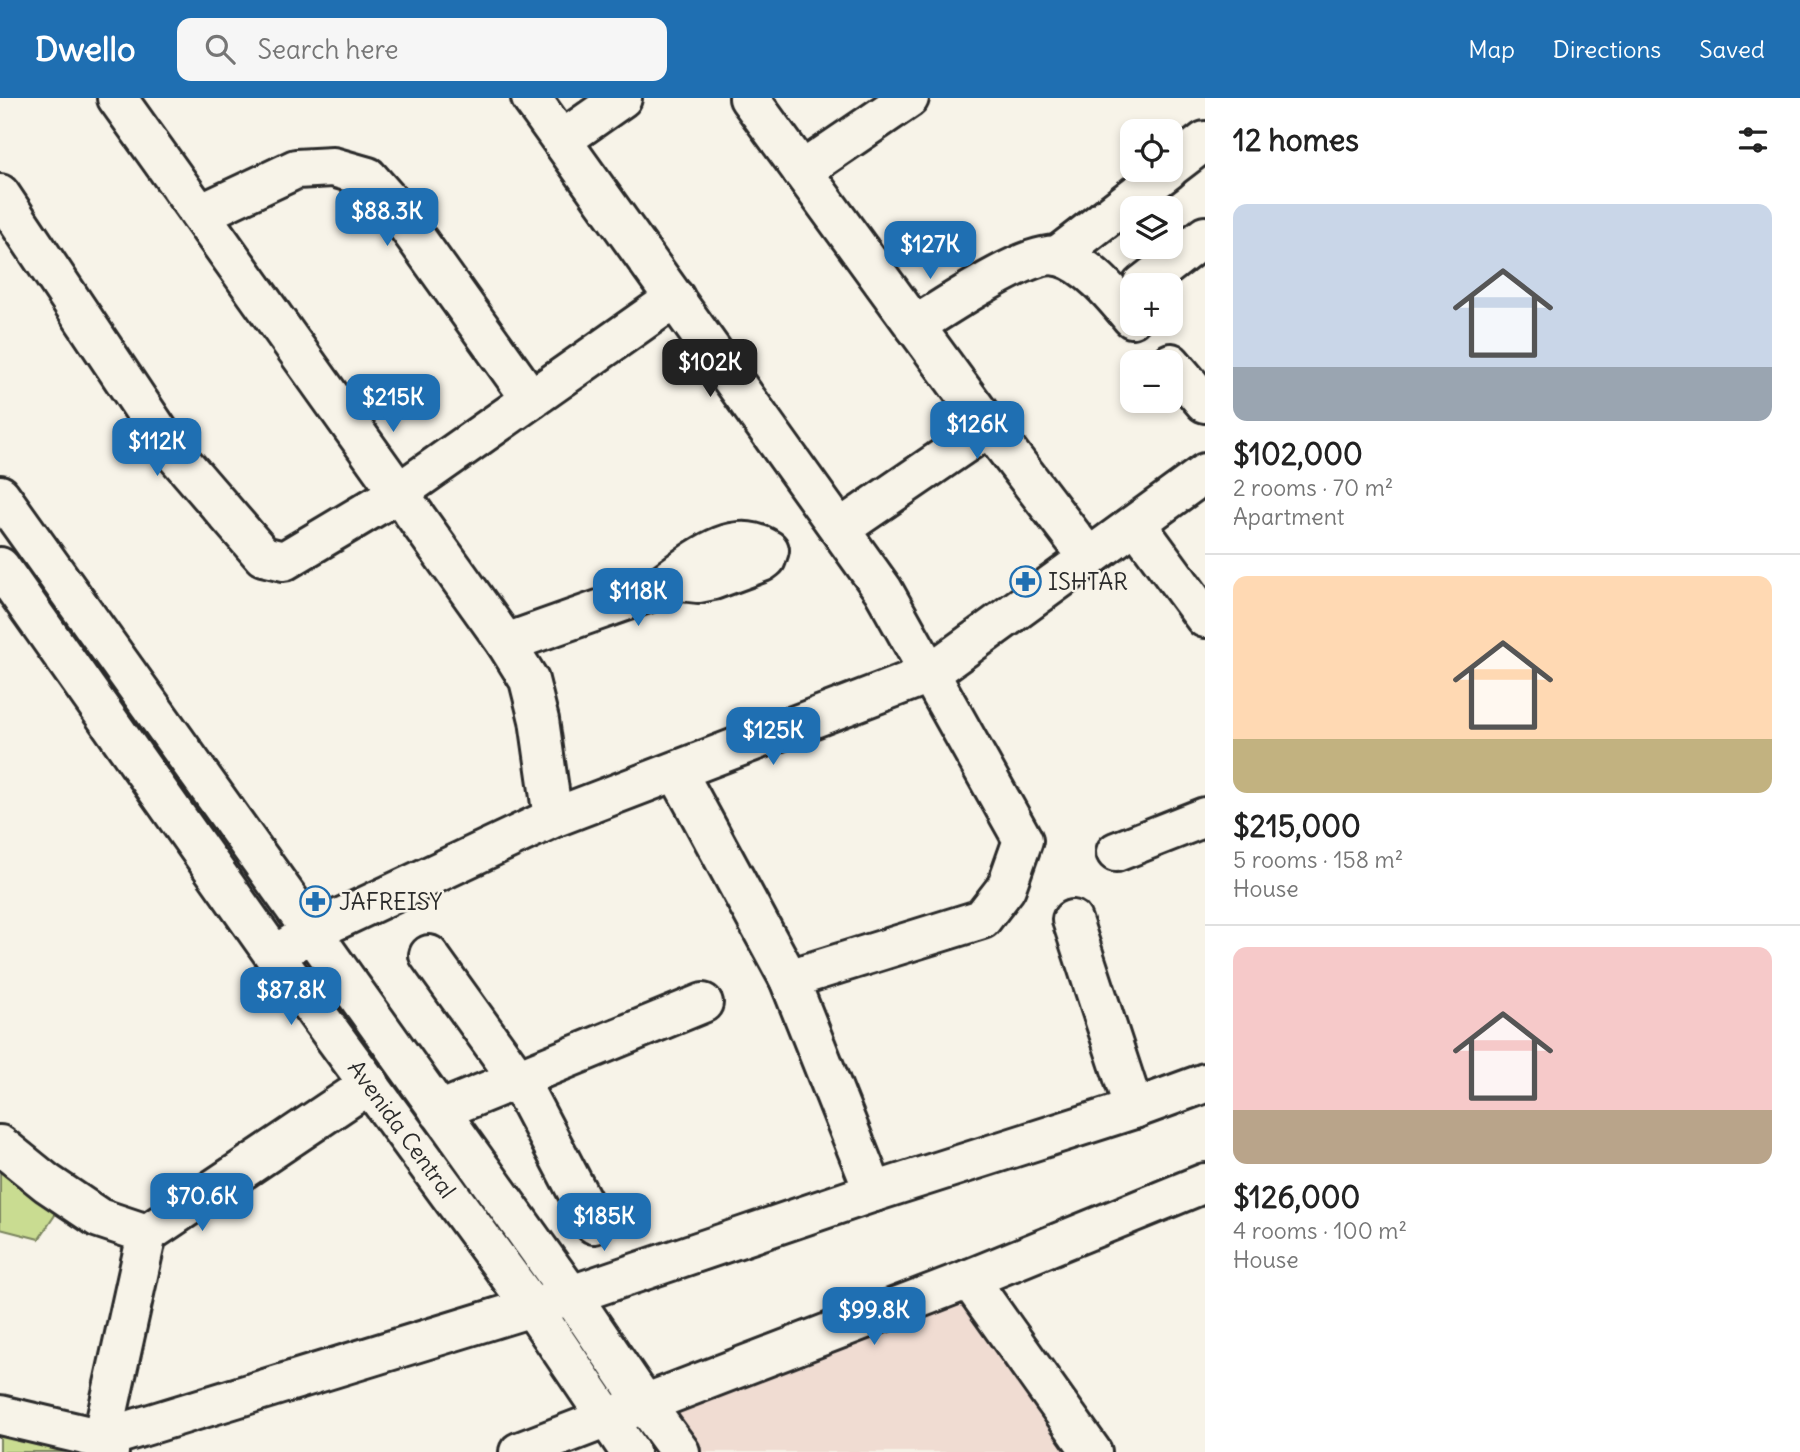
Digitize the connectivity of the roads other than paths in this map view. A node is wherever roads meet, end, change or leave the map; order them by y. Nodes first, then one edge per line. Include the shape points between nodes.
1 (117, 98) edge
2 (531, 98) edge
3 (622, 98) edge
4 (749, 98) edge
5 (909, 98) edge
6 (562, 141) junction
7 (1205, 141) edge
8 (1183, 158) edge
9 (802, 171) junction
10 (1152, 182) edge
11 (0, 194) edge
12 (200, 214) junction
13 (1205, 236) edge
14 (1057, 256) junction
15 (1166, 273) edge
16 (1120, 296) edge
17 (675, 298) junction
18 (915, 326) junction
19 (1183, 378) edge
20 (531, 399) junction
21 (1205, 403) edge
22 (989, 428) junction
23 (1205, 473) edge
24 (398, 494) junction
25 (0, 495) edge
26 (1136, 524) junction
27 (840, 529) junction
28 (1089, 558) junction
29 (0, 567) edge
30 (671, 580) dead end
31 (1205, 618) edge
32 (506, 643) junction
33 (929, 674) junction
34 (677, 772) junction
35 (1205, 817) edge
36 (553, 818) junction
37 (1116, 852) dead end
38 (1073, 920) dead end
39 (311, 932) junction
40 (274, 955) junction
41 (429, 955) dead end
42 (789, 979) junction
43 (703, 1003) dead end
44 (518, 1079) junction
45 (1205, 1083) edge
46 (370, 1084) junction
47 (1134, 1109) junction
48 (439, 1111) junction
49 (0, 1144) edge
50 (1205, 1183) edge
51 (874, 1192) junction
52 (594, 1224) dead end
53 (147, 1234) junction
54 (969, 1279) junction
55 (571, 1295) junction
56 (532, 1307) junction
57 (645, 1404) junction
58 (0, 1415) edge
59 (606, 1418) junction
60 (106, 1446) edge
61 (519, 1452) edge
62 (630, 1452) edge
63 (680, 1452) edge
64 (1092, 1452) edge

1 - 12 street
2 - 6 street
3 - 6 street
4 - 9 street
5 - 9 street
6 - 17 street
7 - 8 street
9 - 18 street
10 - 14 street
11 - 24 street via 170,447 264,556 284,561
12 - 20 street via 296,169 332,167 368,177 391,202
12 - 24 street
13 - 15 street
14 - 16 street
14 - 18 street via 1030,259
17 - 20 street
17 - 27 street
18 - 22 street
19 - 21 street
20 - 24 street
22 - 27 street
22 - 28 street
23 - 26 street
24 - 32 street
25 - 39 street
26 - 28 street
26 - 31 street
27 - 33 street via 883,590
28 - 33 street
29 - 40 street, Avenida Central
30 - 32 street via 650,592
32 - 36 street via 529,680
33 - 34 street
33 - 42 street via 1023,839 1006,888 982,919
34 - 36 street
34 - 42 street
35 - 37 street
36 - 39 street
38 - 47 street
39 - 40 street
39 - 48 street
40 - 46 street, Avenida Central
41 - 44 street
42 - 51 street
43 - 44 street
44 - 48 street
44 - 52 street
45 - 47 street
46 - 53 street
46 - 56 street, Avenida Central
47 - 51 street
48 - 55 street
49 - 53 street via 99,1217
50 - 54 street
51 - 55 street
53 - 60 street
54 - 57 street
54 - 64 street
55 - 56 street
55 - 57 street
56 - 59 street, Avenida Central
56 - 60 street
57 - 59 street
57 - 63 street
58 - 60 street
59 - 61 street
59 - 62 street, Avenida Central

